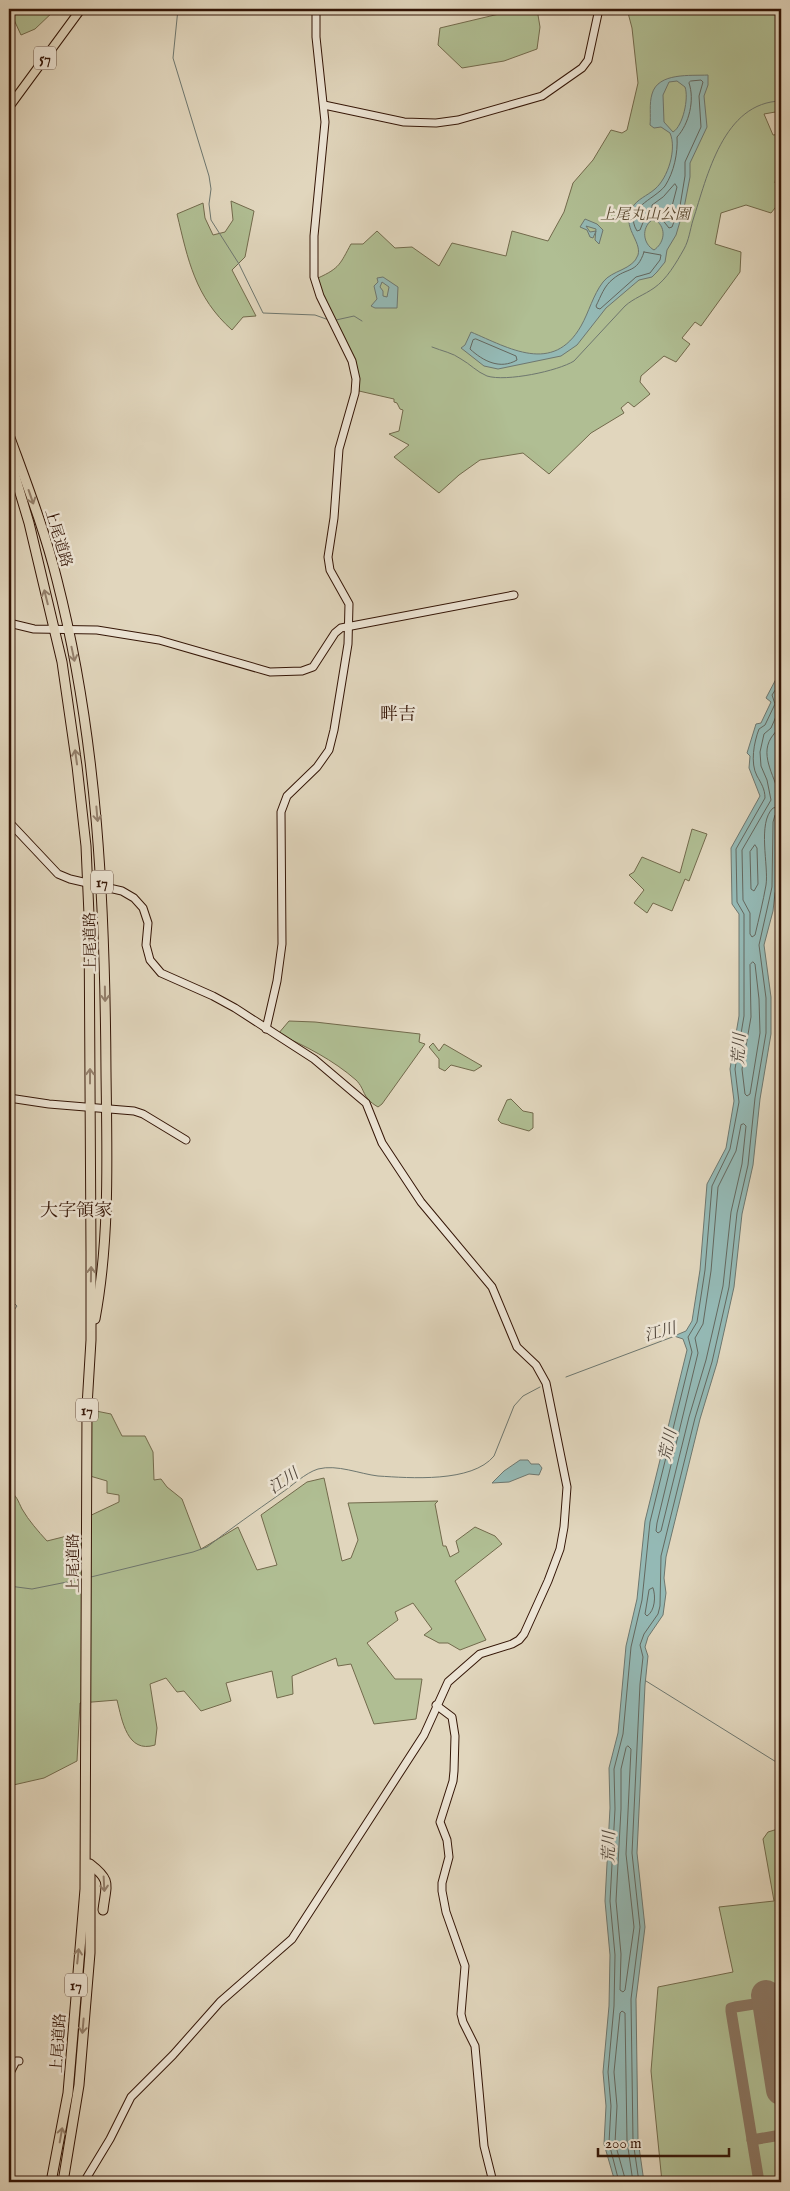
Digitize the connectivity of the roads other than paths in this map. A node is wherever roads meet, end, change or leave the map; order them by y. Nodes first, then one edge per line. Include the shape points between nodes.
1 (81, 9) edge
2 (316, 9) edge
3 (598, 9) edge
4 (324, 105) junction
5 (9, 107) edge
6 (9, 435) edge
7 (9, 456) edge
8 (514, 595) dead end
9 (9, 623) edge
10 (348, 628) junction
11 (54, 629) junction
12 (68, 629) junction
13 (9, 823) edge
14 (9, 832) edge
15 (88, 883) junction
16 (103, 886) junction
17 (266, 1029) junction
18 (9, 1098) edge
19 (90, 1107) junction
20 (106, 1108) junction
21 (186, 1140) dead end
22 (91, 1340) junction
23 (436, 1705) junction
24 (85, 1785) junction
25 (90, 1864) junction
26 (103, 1910) dead end
27 (19, 2061) dead end
28 (9, 2076) edge
29 (51, 2182) edge
30 (63, 2182) edge
31 (84, 2182) edge
32 (493, 2182) edge

1 - 5 main road, 57
2 - 4 street
3 - 4 street via 588,60 582,68 542,96 458,120 436,123 404,122
4 - 10 street via 314,277 352,361 356,379 340,449 328,557 330,570 349,604
6 -> 12 highway, 上尾道路 / 17 via 52,563
11 -> 7 highway, 上尾道路 / 17
8 - 10 street
9 - 11 street via 27,628
10 - 12 street via 338,630 313,667 284,672 262,670 166,642 97,630
10 - 17 street via 347,654 329,750 317,768 287,796 280,812 282,944
11 - 12 street
15 -> 11 highway, 上尾道路 / 17 via 77,766
12 -> 16 highway, 上尾道路 / 17 via 87,732
13 - 14 street
13 - 15 street via 58,874
15 - 16 street
19 -> 15 highway, 上尾道路 / 17
16 - 17 street via 127,892 142,908 148,923 147,951 157,970 224,1002
16 -> 20 highway, 上尾道路 / 17
17 - 23 street via 314,1059 366,1103 382,1142 425,1208 486,1278 517,1347 536,1366 546,1383 567,1487 560,1549 519,1640 480,1654 448,1682
18 - 19 street
19 - 20 street
22 -> 19 highway, 上尾道路 / 17
20 - 21 street via 143,1114
20 - 22 highway, 上尾道路 / 17 via 105,1250
22 - 24 highway, 上尾道路 / 17 via 87,1406
23 - 31 street via 424,1734 290,1943 220,2002 174,2055 131,2097
23 - 32 street via 452,1717 455,1736 453,1782 440,1822 449,1857 442,1891 465,1966 461,2014 475,2046 484,2146
24 - 25 highway, 上尾道路 / 17
29 -> 24 highway, 上尾道路 / 17 via 69,2081 85,1889
25 -> 26 highway via 106,1879
25 -> 30 highway, 上尾道路 / 17 via 91,1930 78,2085
27 - 28 street

